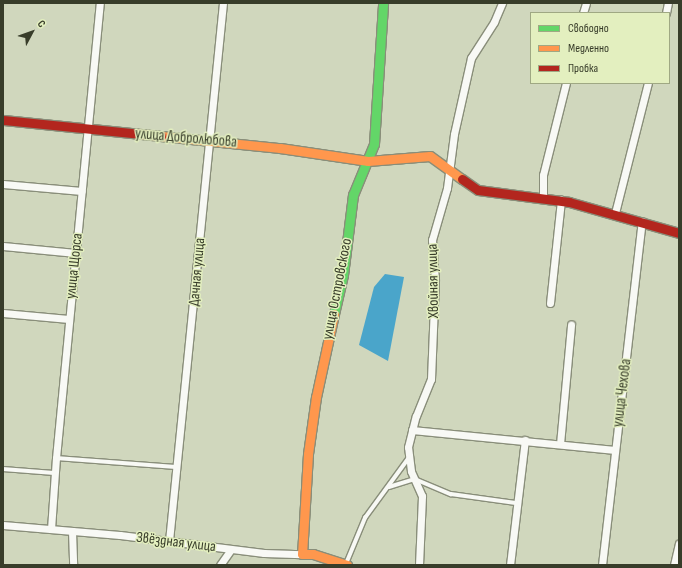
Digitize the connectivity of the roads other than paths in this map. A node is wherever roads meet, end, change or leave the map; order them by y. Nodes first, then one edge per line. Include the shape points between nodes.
1 (100, 3) edge
2 (223, 3) edge
3 (383, 3) edge
4 (502, 3) edge
5 (566, 84) edge
6 (648, 84) edge
7 (3, 120) edge
8 (88, 129) junction
9 (210, 140) junction
10 (368, 161) junction
11 (451, 170) junction
12 (3, 184) edge
13 (82, 191) junction
14 (543, 197) junction
15 (560, 200) junction
16 (615, 213) junction
17 (642, 221) junction
18 (679, 233) edge
19 (3, 246) edge
20 (76, 253) junction
21 (550, 303) dead end
22 (3, 313) edge
23 (69, 319) junction
24 (571, 325) dead end
25 (412, 430) junction
26 (525, 440) junction
27 (560, 444) junction
28 (615, 450) junction
29 (56, 458) junction
30 (408, 459) junction
31 (177, 467) junction
32 (3, 469) edge
33 (54, 473) junction
34 (414, 479) junction
35 (389, 487) junction
36 (517, 503) junction
37 (3, 525) edge
38 (51, 529) junction
39 (72, 531) junction
40 (169, 541) junction
41 (679, 544) edge
42 (231, 549) junction
43 (302, 554) junction
44 (326, 561) edge
45 (73, 565) edge
46 (220, 565) edge
47 (347, 565) edge
48 (419, 565) edge
49 (510, 565) edge
50 (602, 565) edge
51 (674, 565) edge

1 - 8 street, улица Щорса
2 - 9 street, Дачная улица
3 - 10 street, улица Островского via 376,124
4 - 11 street, Хвойная улица via 494,22 471,58 454,134
5 - 14 street via 543,175
6 - 16 street
7 - 8 street, улица Добролюбова
8 - 9 street, улица Добролюбова
8 - 13 street, улица Щорса
9 - 10 street, улица Добролюбова via 303,150
9 - 31 street, Дачная улица
10 - 11 street, улица Добролюбова via 424,155 436,158
10 - 43 street, улица Островского via 353,195 343,275 316,397 308,454
11 - 14 street, улица Добролюбова via 478,190
11 - 25 street, Хвойная улица via 432,240 435,280 431,379
12 - 13 street
13 - 20 street, улица Щорса
14 - 15 street, улица Добролюбова
15 - 16 street, улица Добролюбова
15 - 21 street
16 - 17 street, улица Добролюбова
17 - 18 street, улица Добролюбова
17 - 28 street, улица Чехова
19 - 20 street
20 - 23 street, улица Щорса
22 - 23 street
23 - 29 street, улица Щорса
24 - 27 street
25 - 26 street
25 - 30 street, Хвойная улица
26 - 27 street
26 - 36 street
27 - 28 street
28 - 50 street, улица Чехова
29 - 31 lane
29 - 33 street, улица Щорса
30 - 34 street, Хвойная улица
30 - 35 lane
31 - 40 street, Дачная улица
32 - 33 lane
33 - 38 street, улица Щорса
34 - 35 lane
34 - 36 lane via 450,494
34 - 48 street, Хвойная улица via 422,496 423,506
35 - 47 lane via 365,518
36 - 49 street
37 - 38 street, Звёздная улица
38 - 39 street, Звёздная улица
39 - 40 street, Звёздная улица
39 - 45 street
40 - 42 street, Звёздная улица
41 - 51 street
42 - 43 street, Звёздная улица
42 - 46 street
43 - 44 street, Звёздная улица
44 - 47 street, Звёздная улица

